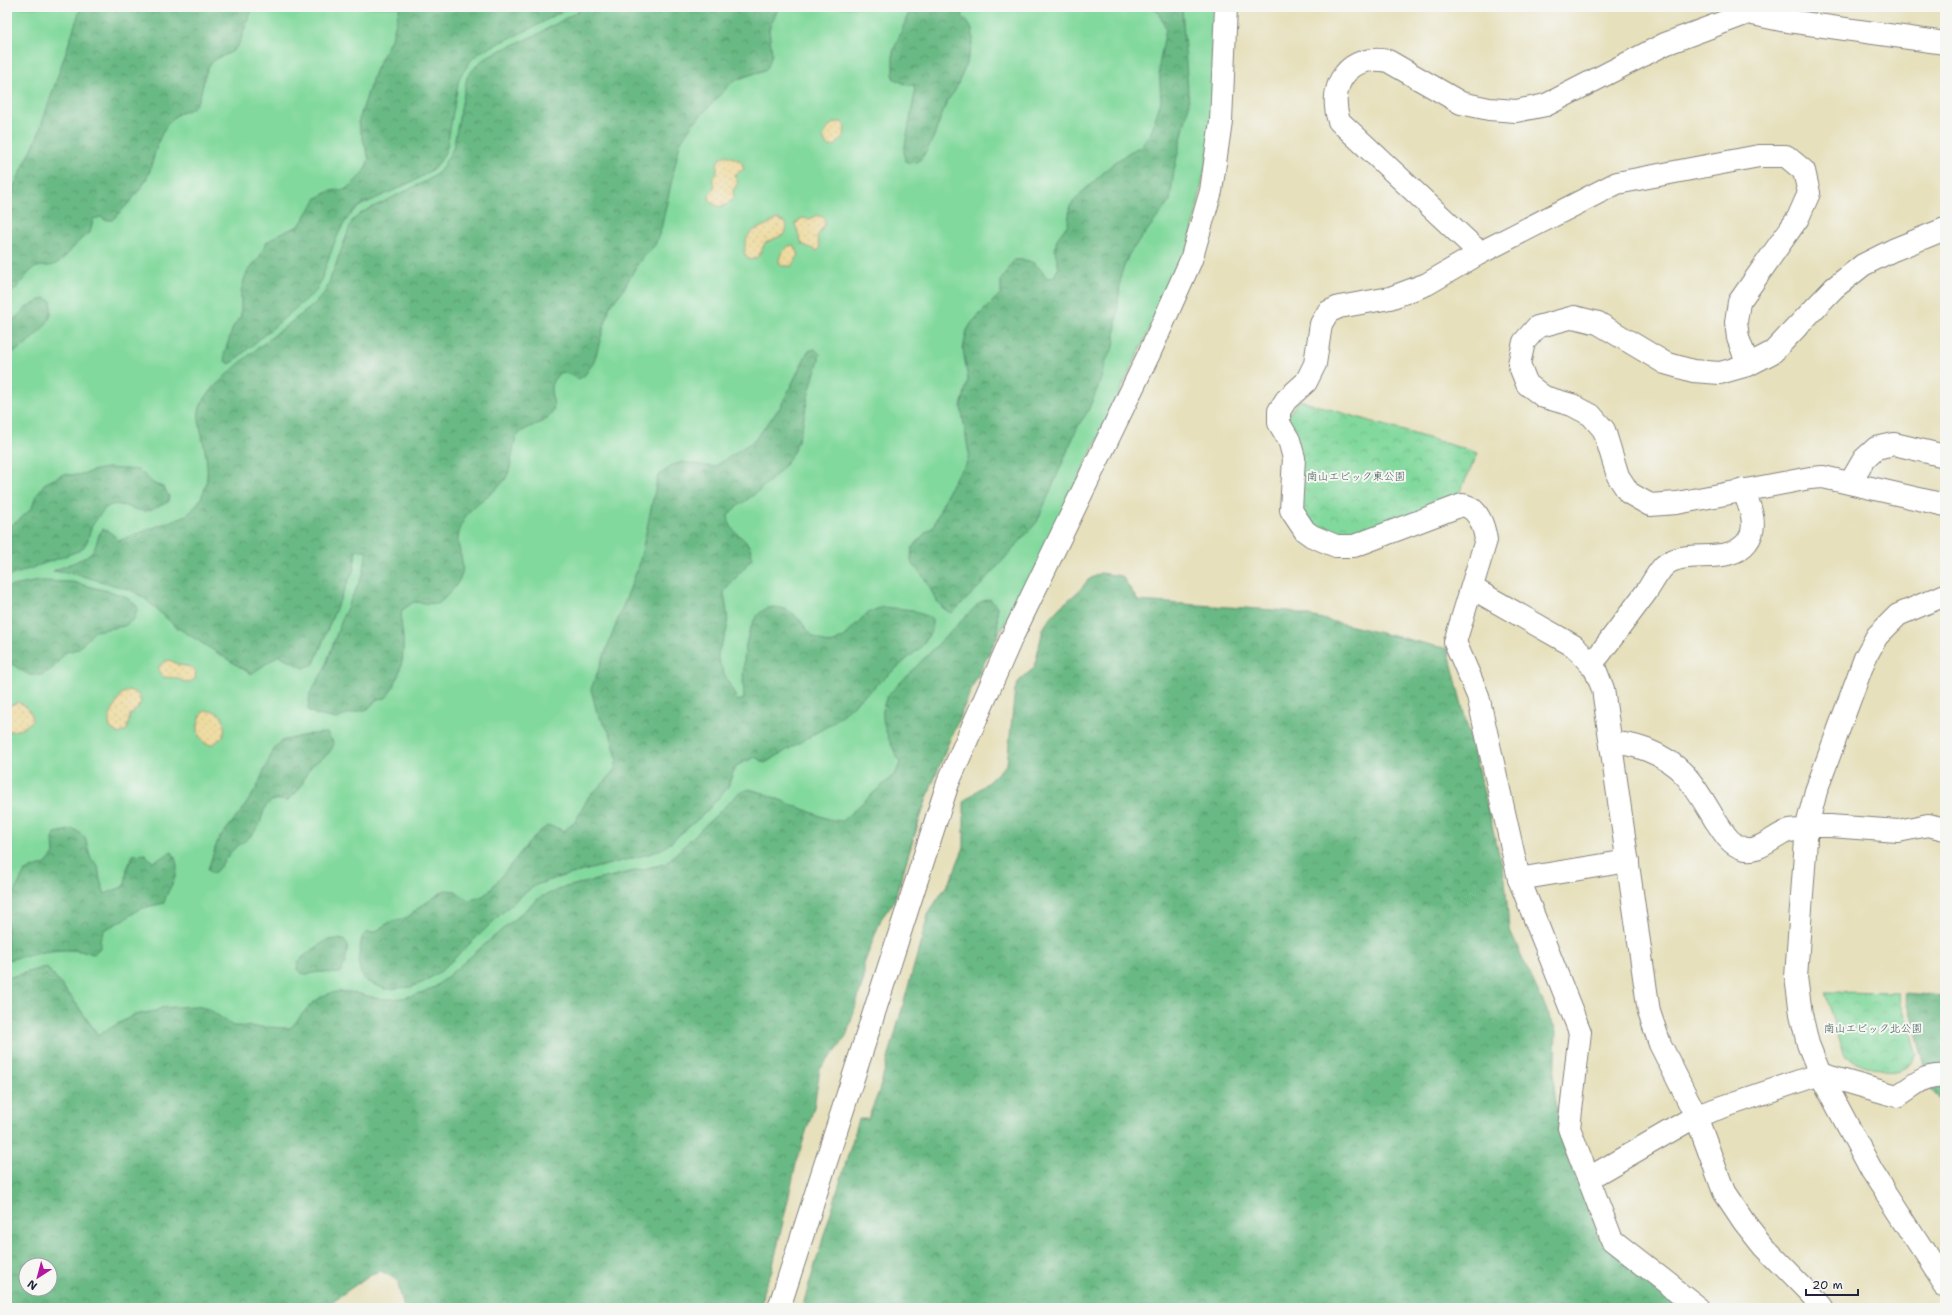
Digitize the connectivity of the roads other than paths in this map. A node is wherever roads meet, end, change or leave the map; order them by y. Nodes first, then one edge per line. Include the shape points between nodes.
1 (1226, 7) edge
2 (1945, 43) edge
3 (1945, 229) edge
4 (1480, 252) junction
5 (1748, 365) junction
6 (1945, 456) edge
7 (1850, 483) junction
8 (1743, 490) junction
9 (1945, 505) edge
10 (1472, 588) junction
11 (1945, 595) edge
12 (1590, 663) junction
13 (1612, 743) junction
14 (1807, 829) junction
15 (1945, 829) edge
16 (1628, 861) junction
17 (1519, 880) junction
18 (1820, 1074) junction
19 (1945, 1076) edge
20 (1696, 1116) junction
21 (1589, 1178) junction
22 (1945, 1284) edge
23 (779, 1308) edge
24 (1699, 1308) edge
25 (1822, 1308) edge

1 - 23 street via 1221,121 1211,191 1191,260 1149,354 1011,639 948,783
2 - 4 street via 1748,13 1665,44 1546,105 1516,111 1461,103 1388,61 1366,60 1356,64 1346,72 1335,97 1339,121
3 - 5 street via 1863,265 1834,288 1772,352
4 - 5 street via 1617,184 1759,156 1786,156 1804,172 1810,193 1798,218 1739,302 1736,322 1738,338
4 - 10 street via 1427,284 1390,298 1339,307 1328,312 1321,324 1315,364 1306,382 1279,410 1279,423 1289,440 1294,458 1291,510 1305,530 1326,543 1348,547 1453,507 1467,506 1477,514 1486,540
5 - 8 street via 1720,373 1693,371 1665,363 1598,323 1574,318 1537,327 1524,342 1519,364 1527,384 1544,397 1572,405 1591,415 1604,430 1618,476 1629,493 1650,505 1677,503
6 - 7 street via 1894,444 1876,448 1864,459
7 - 8 street via 1823,477
7 - 9 street
8 - 12 street via 1751,508 1753,527 1750,538 1742,549 1731,554 1688,558 1665,565 1599,655
10 - 12 street via 1574,646
10 - 17 street via 1455,642 1478,696
11 - 14 street via 1898,615 1877,636 1865,658 1818,784
12 - 13 street via 1596,669 1603,689
13 - 14 street via 1628,743 1663,757 1675,765 1694,786 1725,835 1734,845 1744,850 1754,849 1786,832
13 - 16 street
14 - 15 street via 1830,826 1898,831 1928,825
14 - 18 street via 1796,978 1808,1044
16 - 17 street
16 - 20 street via 1649,1012 1660,1044
17 - 21 street via 1580,1032 1569,1128
18 - 19 street via 1897,1096 1922,1078
18 - 20 street
18 - 22 street via 1872,1171
20 - 21 street
20 - 25 street via 1724,1192 1763,1246
21 - 24 street via 1612,1240

